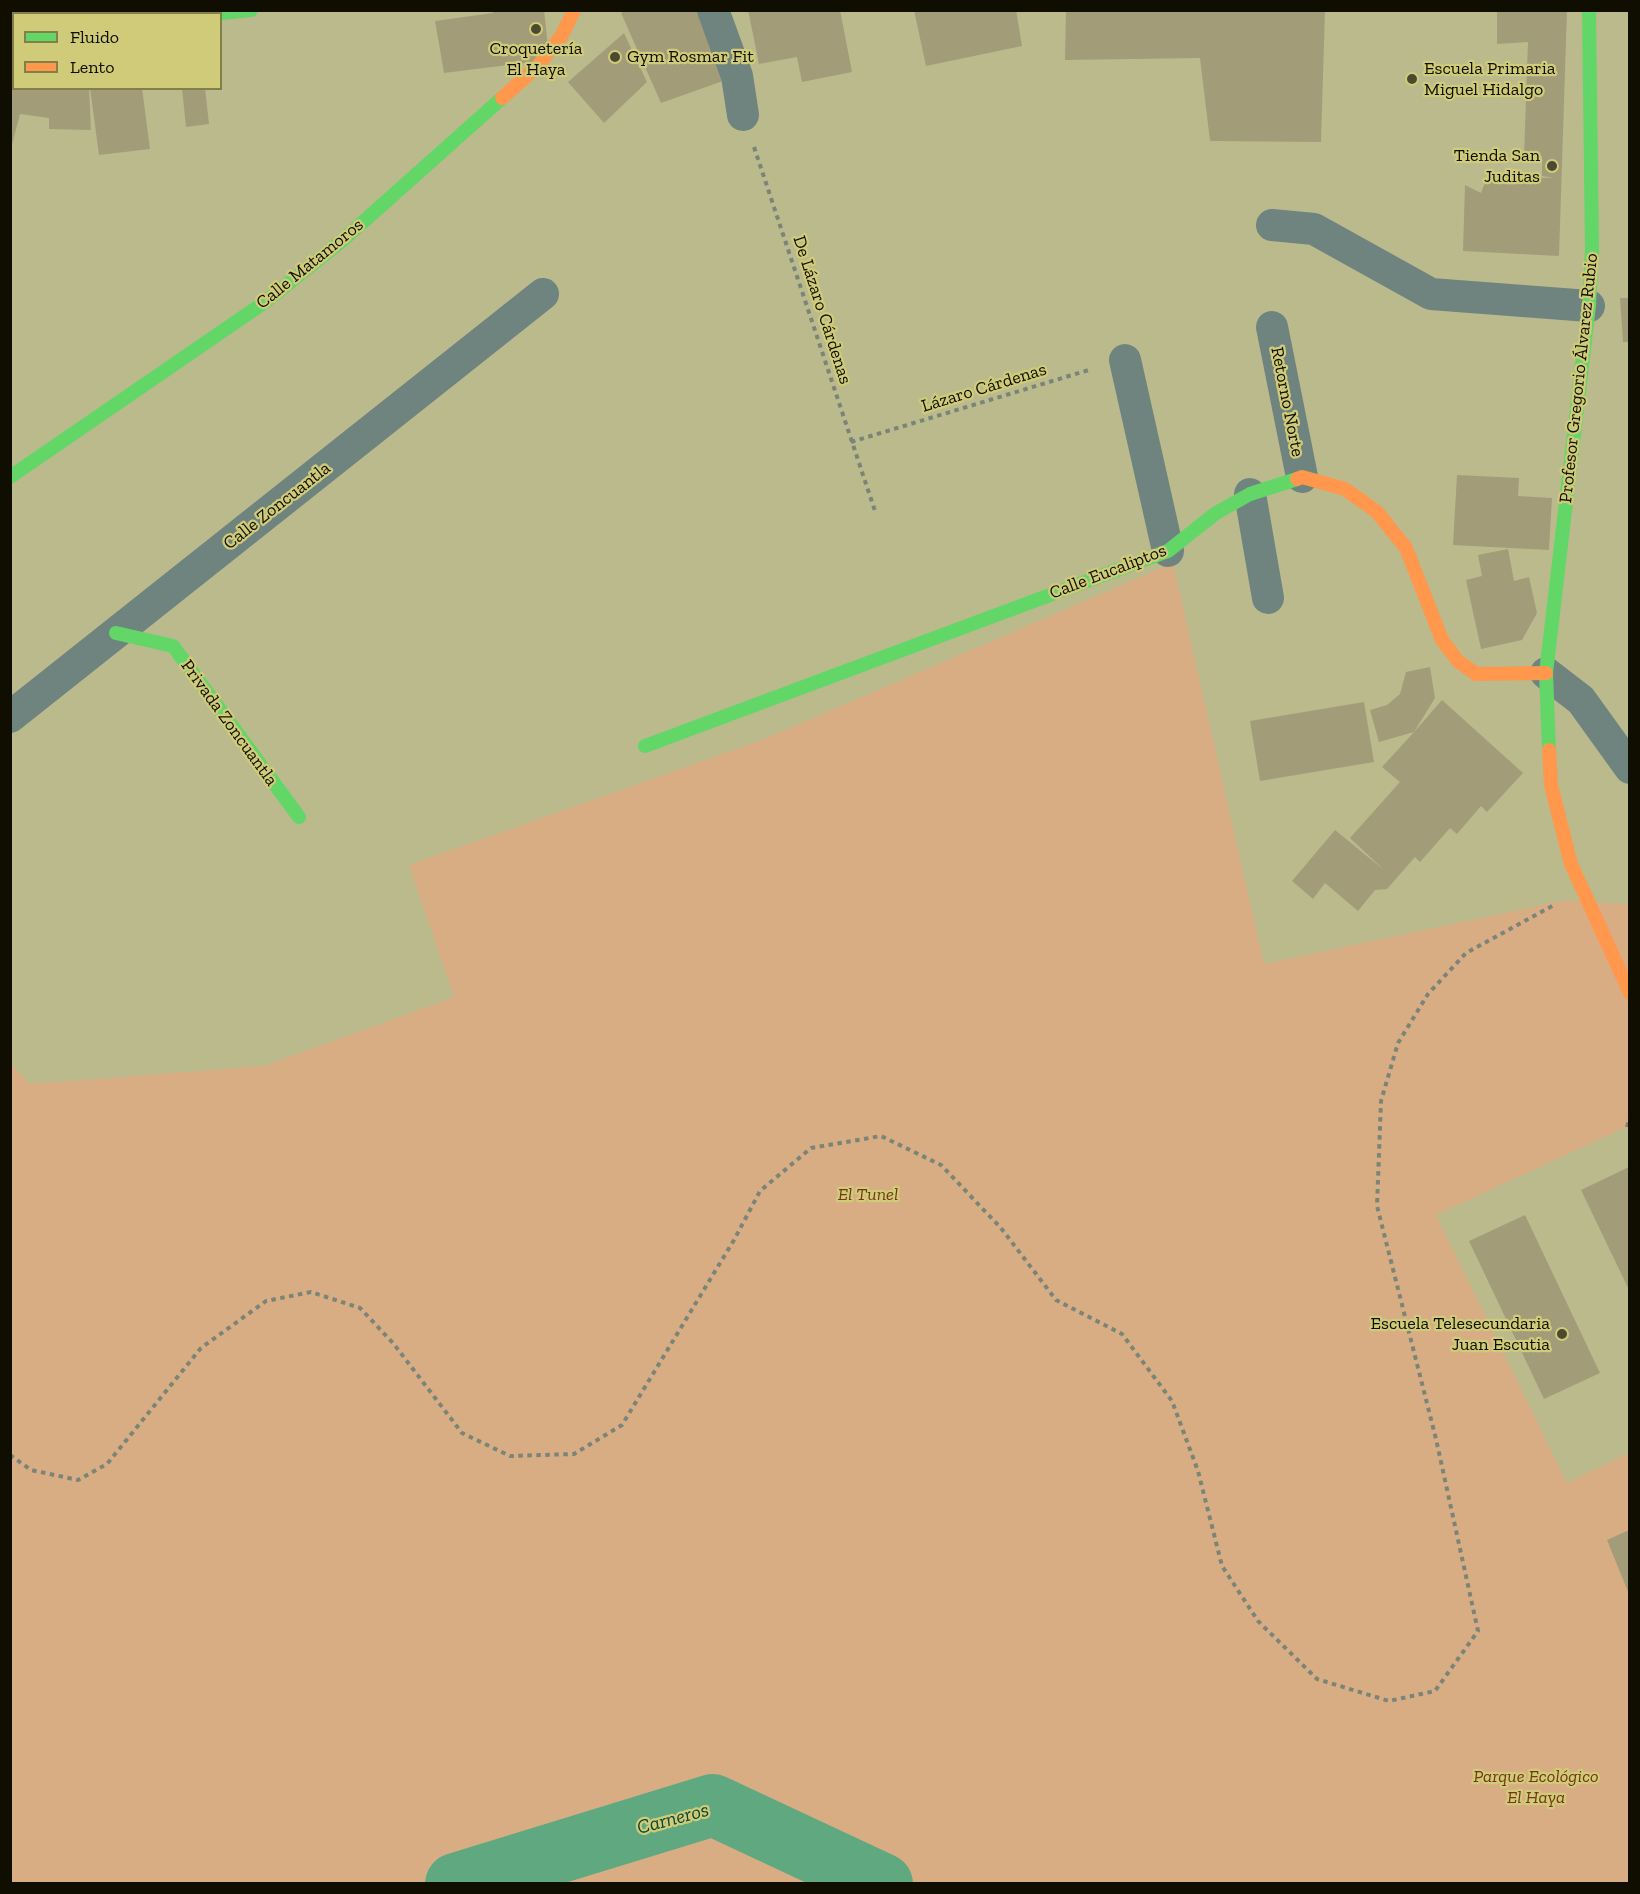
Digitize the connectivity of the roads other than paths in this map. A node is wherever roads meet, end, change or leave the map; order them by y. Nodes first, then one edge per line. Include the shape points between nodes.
1 (250, 10) edge
2 (574, 10) edge
3 (713, 10) edge
4 (1589, 10) edge
5 (222, 13) edge
6 (743, 115) road end
7 (1272, 225) dead end
8 (543, 294) dead end
9 (1589, 306) junction
10 (1272, 327) dead end
11 (1125, 360) road end
12 (10, 477) edge
13 (1302, 477) junction
14 (1250, 494) junction
15 (1168, 551) junction
16 (1268, 598) dead end
17 (116, 633) junction
18 (1546, 673) junction
19 (10, 717) edge
20 (645, 746) dead end
21 (1629, 768) edge
22 (299, 817) dead end
23 (1629, 993) edge

1 - 5 street
2 - 12 street, Calle Matamoros via 562,35 537,67 344,239 265,302
3 - 6 street via 737,76
4 - 9 street, Profesor Gregorio Álvarez Rubio
7 - 9 street via 1314,229 1431,294
8 - 17 street, Calle Zoncuantla
9 - 18 street, Profesor Gregorio Álvarez Rubio
10 - 13 street, Retorno Norte
11 - 15 street
13 - 14 street, Calle Eucaliptos
13 - 18 street via 1345,489 1384,521 1406,548 1442,640 1458,662 1476,674
14 - 15 street, Calle Eucaliptos via 1216,513
14 - 16 street
15 - 20 street, Calle Eucaliptos
17 - 19 street, Calle Zoncuantla
17 - 22 street, Privada Zoncuantla via 173,646
18 - 21 street via 1581,700
18 - 23 street, Profesor Gregorio Álvarez Rubio via 1551,784 1571,864

